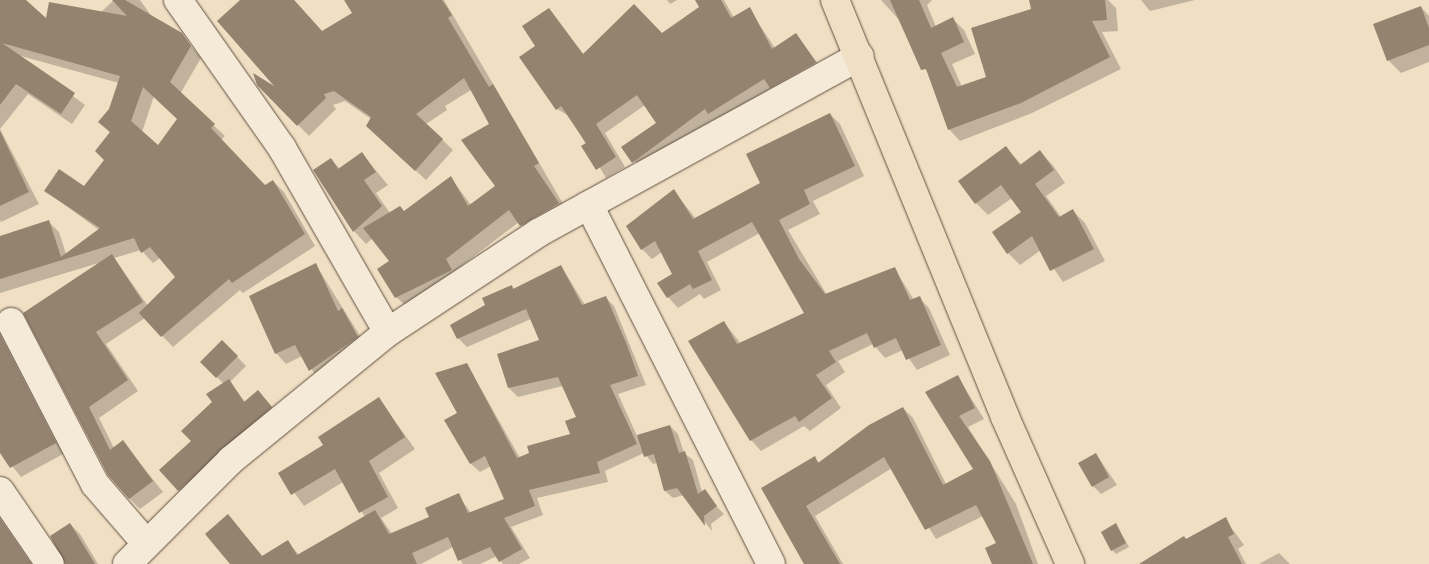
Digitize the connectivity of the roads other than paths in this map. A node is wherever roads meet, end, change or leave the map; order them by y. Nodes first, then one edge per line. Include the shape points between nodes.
1 (178, 0) edge
2 (835, 0) edge
3 (860, 56) junction
4 (589, 205) junction
5 (11, 322) dead end
6 (388, 332) junction
7 (0, 491) edge
8 (145, 542) junction
9 (50, 564) edge
10 (127, 564) edge
11 (771, 564) edge
12 (1070, 564) edge

1 - 6 street via 282,148
2 - 3 main road
3 - 4 street
3 - 12 main road via 1005,417
4 - 6 street via 538,232
4 - 11 street
5 - 8 street via 95,484
6 - 8 street via 231,460
7 - 9 street
8 - 10 street

